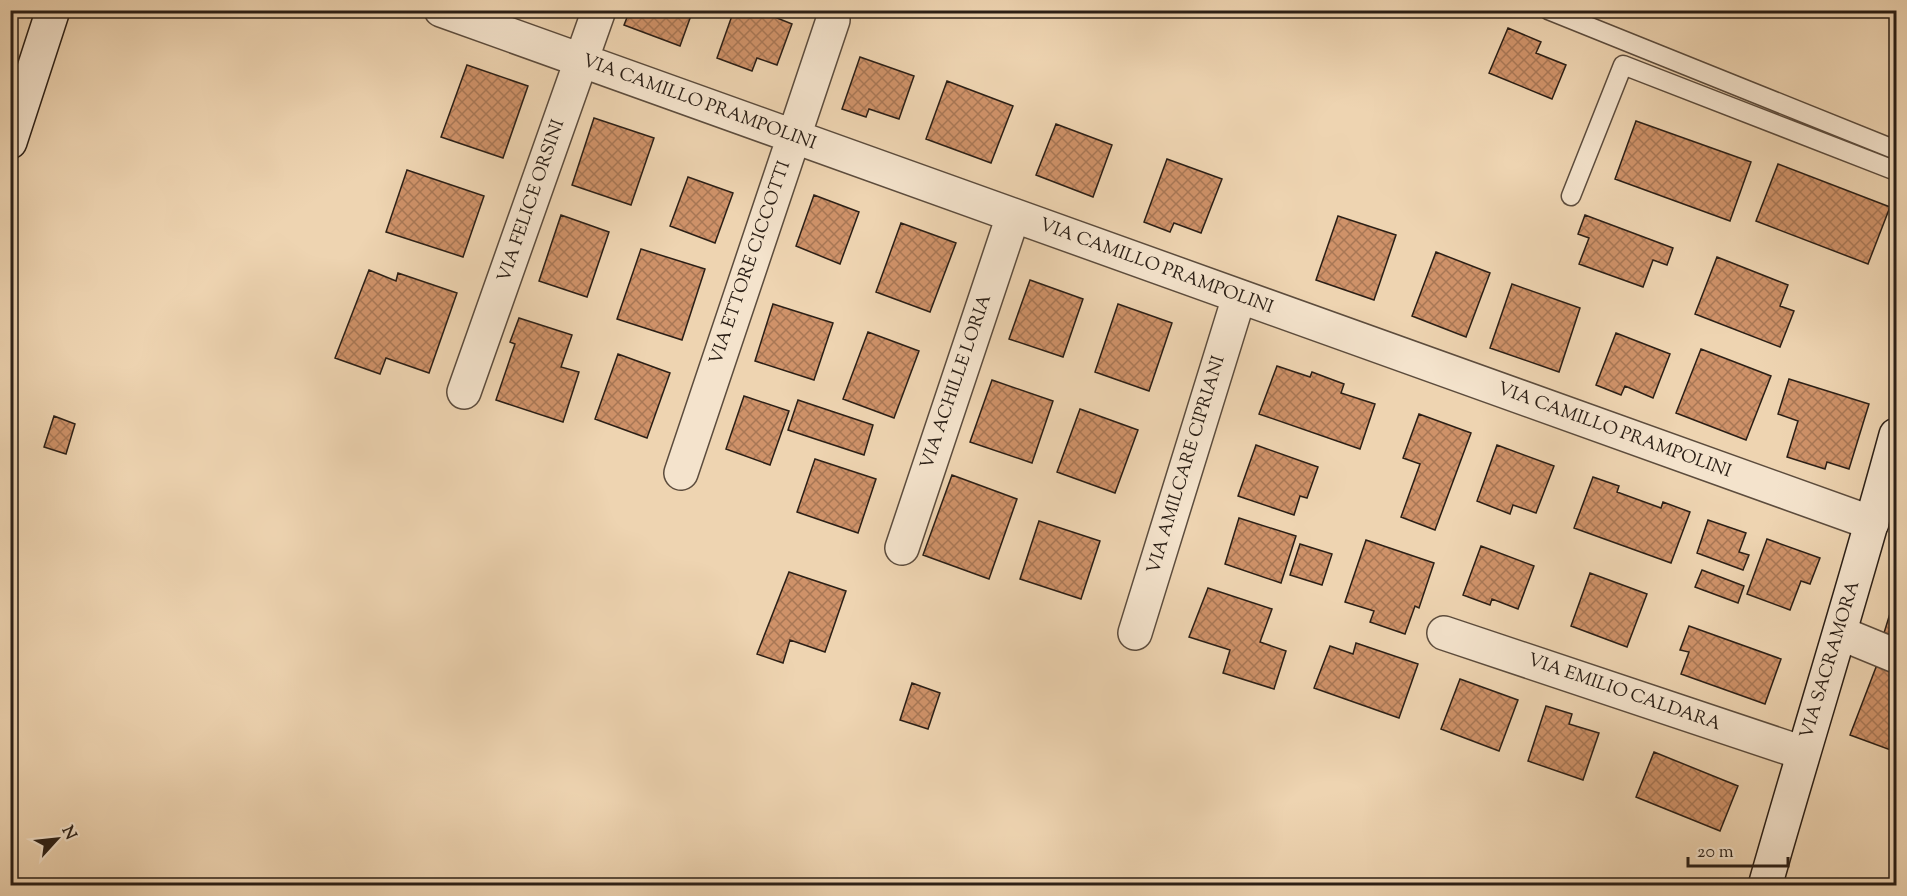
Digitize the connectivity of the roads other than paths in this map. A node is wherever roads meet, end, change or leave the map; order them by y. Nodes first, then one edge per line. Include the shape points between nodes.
1 (53, 10) edge
2 (441, 10) edge
3 (599, 10) edge
4 (1548, 10) edge
5 (833, 20) dead end
6 (581, 61) junction
7 (794, 137) junction
8 (10, 142) edge
9 (1896, 150) edge
10 (1896, 171) edge
11 (1571, 196) dead end
12 (1013, 216) junction
13 (1239, 297) junction
14 (464, 392) dead end
15 (1896, 435) edge
16 (681, 473) dead end
17 (1872, 523) junction
18 (902, 548) dead end
19 (1135, 633) dead end
20 (1444, 633) dead end
21 (1840, 633) junction
22 (1896, 656) edge
23 (1803, 753) junction
24 (1765, 885) edge

1 - 8 street
2 - 6 street, VIA CAMILLO PRAMPOLINI
3 - 6 street, VIA FELICE ORSINI
4 - 9 lane
5 - 7 street, VIA ETTORE CICCOTTI
6 - 7 street, VIA CAMILLO PRAMPOLINI
6 - 14 street, VIA FELICE ORSINI
7 - 12 street, VIA CAMILLO PRAMPOLINI
7 - 16 street, VIA ETTORE CICCOTTI
10 - 11 lane via 1623,64
12 - 13 street, VIA CAMILLO PRAMPOLINI
12 - 18 street, VIA ACHILLE LORIA
13 - 17 street, VIA CAMILLO PRAMPOLINI
13 - 19 street, VIA AMILCARE CIPRIANI
15 - 17 street, VIA SACRAMORA
17 - 21 street, VIA SACRAMORA
20 - 23 street, VIA EMILIO CALDARA
21 - 22 street
21 - 23 street, VIA SACRAMORA
23 - 24 street, VIA SACRAMORA

